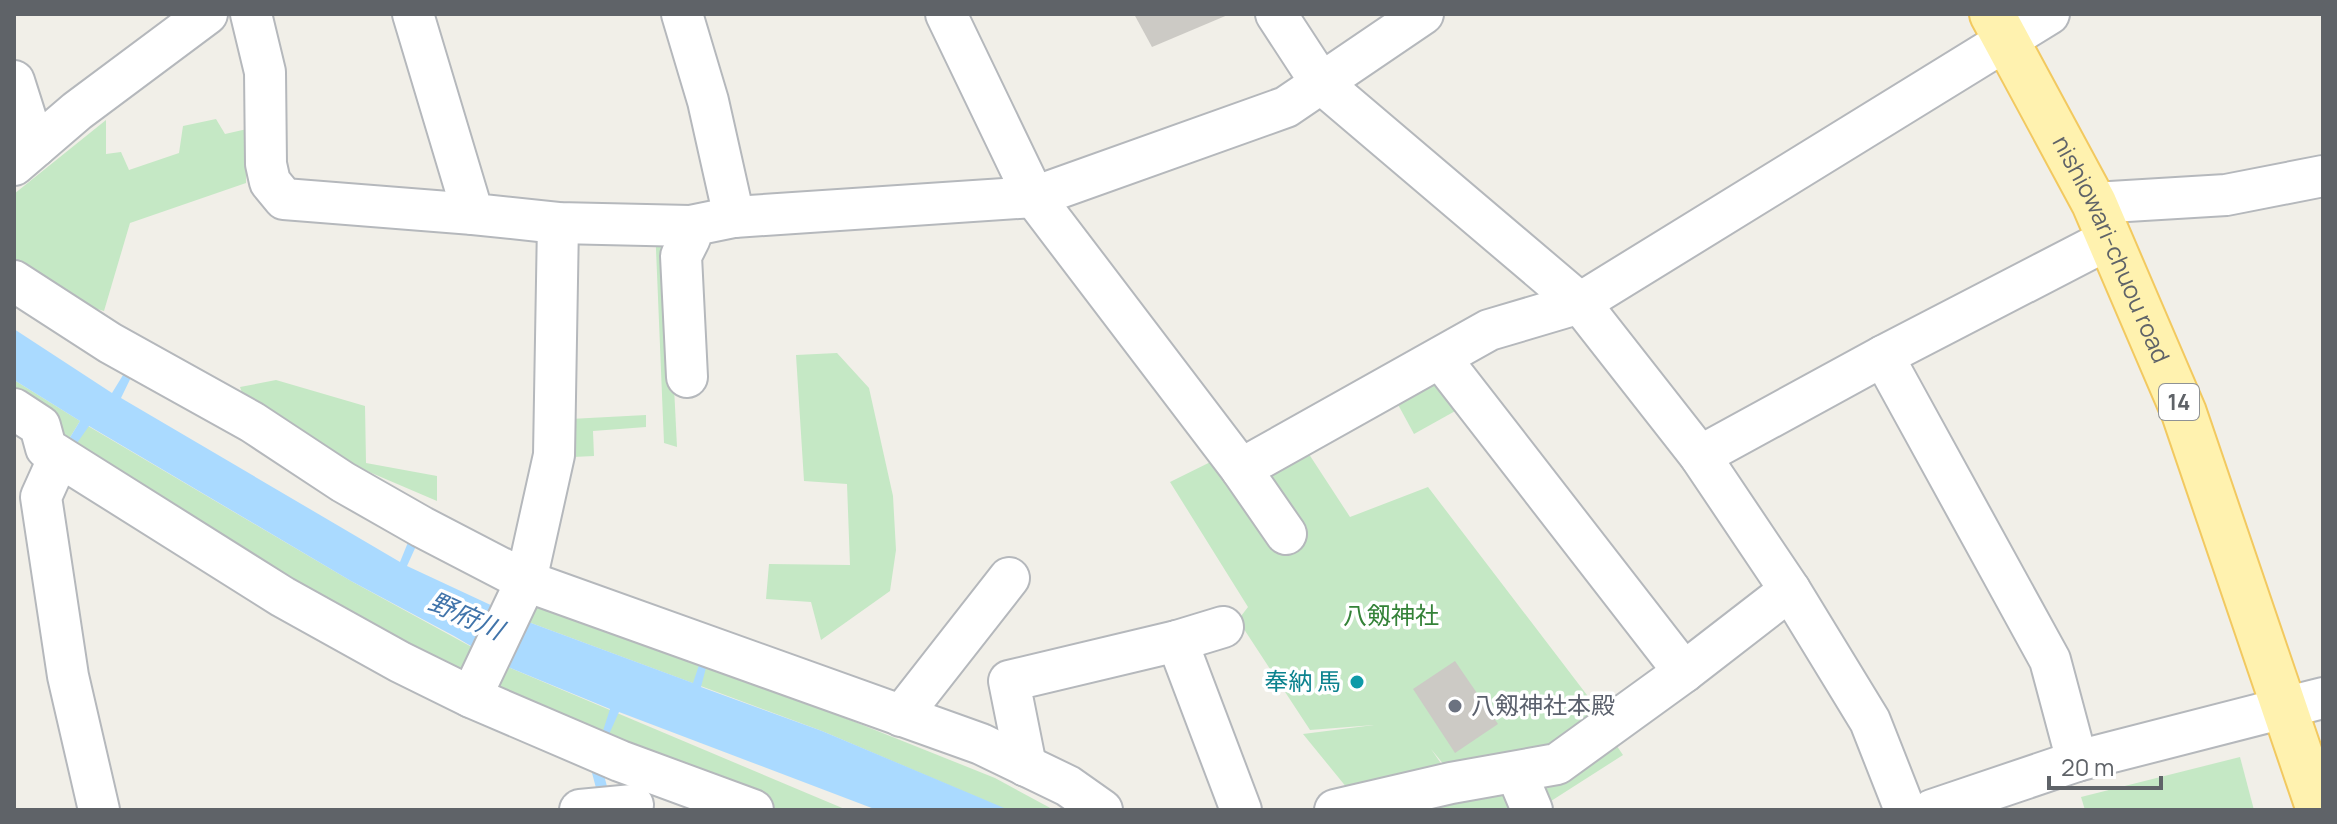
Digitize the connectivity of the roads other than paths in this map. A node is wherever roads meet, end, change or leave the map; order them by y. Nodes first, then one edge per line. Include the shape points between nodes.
1 (207, 14) edge
2 (251, 14) edge
3 (413, 14) edge
4 (682, 14) edge
5 (946, 14) edge
6 (1276, 14) edge
7 (1423, 14) edge
8 (2049, 14) edge
9 (1999, 27) edge
10 (14, 81) edge
11 (1321, 83) junction
12 (25, 156) edge
13 (2323, 176) edge
14 (1034, 197) junction
15 (473, 214) junction
16 (734, 217) junction
17 (2102, 221) junction
18 (558, 223) junction
19 (690, 226) junction
20 (14, 281) edge
21 (1580, 303) junction
22 (1883, 356) junction
23 (1441, 359) junction
24 (687, 377) dead end
25 (14, 409) edge
26 (1700, 456) junction
27 (59, 457) junction
28 (1241, 469) junction
29 (1286, 534) dead end
30 (1009, 578) dead end
31 (525, 584) junction
32 (1790, 590) junction
33 (1223, 627) dead end
34 (1177, 641) junction
35 (1684, 672) junction
36 (472, 694) junction
37 (2304, 704) edge
38 (901, 716) junction
39 (620, 761) junction
40 (2077, 761) junction
41 (1026, 766) junction
42 (1516, 772) junction
43 (1952, 807) edge
44 (634, 808) edge
45 (99, 810) edge
46 (580, 810) edge
47 (753, 810) edge
48 (1102, 810) edge
49 (1241, 810) edge
50 (1335, 810) edge
51 (1532, 810) edge
52 (1905, 810) edge
53 (2319, 810) edge

1 - 12 street
2 - 15 street via 265,72 266,164 270,182 284,199
3 - 15 street
4 - 16 street
5 - 14 street
6 - 11 street
7 - 11 street
8 - 9 street
9 - 17 main road, nishiowari-chuou road / 14
9 - 21 street
10 - 12 street
11 - 14 street via 1286,107
11 - 21 street
13 - 17 street
14 - 16 street
14 - 28 street
15 - 18 street
16 - 19 street
17 - 22 street
17 - 37 main road, nishiowari-chuou road / 14
18 - 19 street
18 - 31 street via 554,455
19 - 24 street via 681,256
20 - 31 street via 343,482
21 - 23 street via 1489,330
21 - 26 street
22 - 26 street
22 - 40 street via 2050,660
23 - 28 street
23 - 35 street
25 - 27 street via 40,426 46,448
26 - 32 street
27 - 36 street via 283,597 400,662
27 - 45 street via 41,497 68,676
28 - 29 street
30 - 38 street
31 - 36 street
31 - 38 street
32 - 35 street
32 - 52 street via 1870,721
33 - 34 street
34 - 41 street via 1009,681
34 - 49 street
35 - 42 street via 1557,764
36 - 39 street
37 - 40 street
37 - 53 main road, nishiowari-chuou road / 14
38 - 41 street
39 - 44 street
39 - 47 street
40 - 43 street
41 - 48 street
42 - 50 street
42 - 51 street
44 - 46 street

